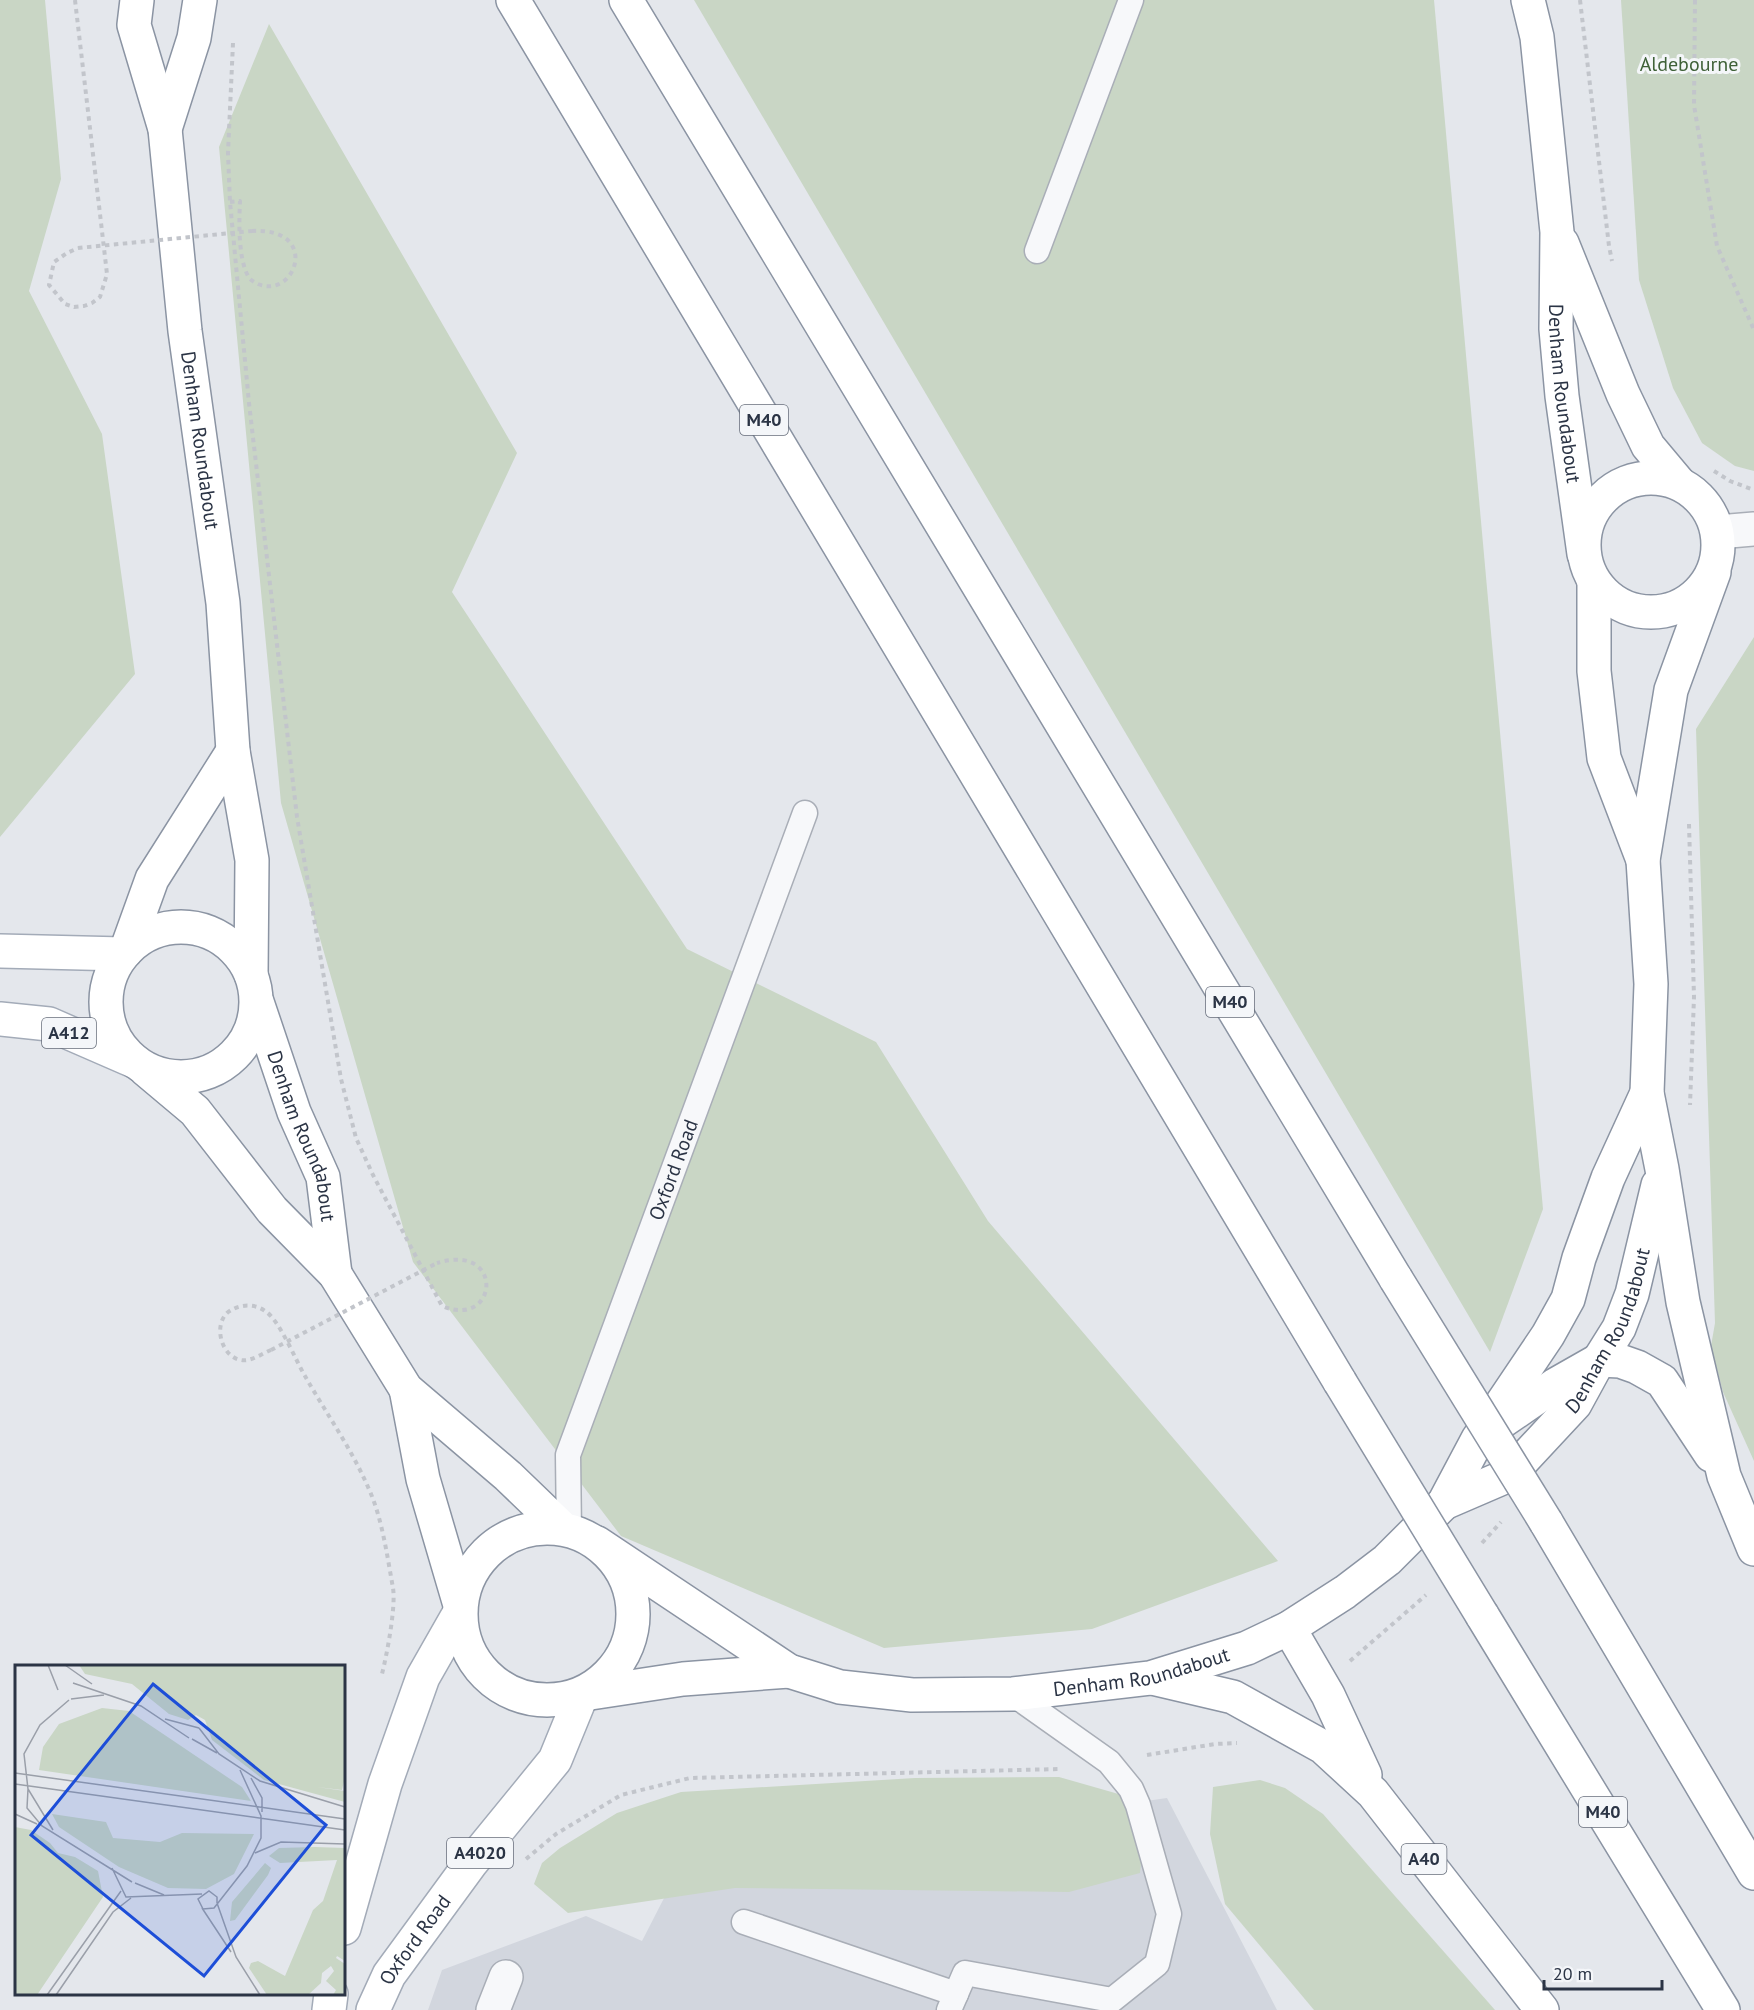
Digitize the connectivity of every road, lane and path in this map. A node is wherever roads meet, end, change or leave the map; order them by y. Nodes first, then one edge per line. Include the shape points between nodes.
1 (75, 0) edge
2 (200, 0) edge
3 (513, 0) edge
4 (626, 0) edge
5 (1131, 0) edge
6 (1527, 0) edge
7 (1580, 0) edge
8 (1695, 0) edge
9 (132, 8) edge
10 (234, 34) dead end
11 (165, 129) junction
12 (230, 202) junction
13 (1557, 232) junction
14 (1037, 251) dead end
15 (1613, 266) dead end
16 (1754, 330) edge
17 (1712, 470) dead end
18 (1679, 483) junction
19 (1754, 490) edge
20 (1754, 529) edge
21 (1718, 532) junction
22 (1589, 568) junction
23 (1714, 572) junction
24 (233, 751) junction
25 (805, 813) dead end
26 (1689, 823) dead end
27 (1642, 860) junction
28 (0, 951) edge
29 (124, 953) junction
30 (254, 988) junction
31 (0, 1018) edge
32 (139, 1065) junction
33 (1647, 1093) junction
34 (1690, 1108) dead end
35 (1662, 1169) junction
36 (335, 1274) junction
37 (1599, 1360) junction
38 (406, 1389) junction
39 (1478, 1439) junction
40 (1724, 1476) junction
41 (1444, 1503) junction
42 (576, 1534) junction
43 (1754, 1549) edge
44 (460, 1608) junction
45 (1289, 1629) junction
46 (789, 1671) junction
47 (1150, 1678) junction
48 (380, 1684) dead end
49 (582, 1694) junction
50 (1012, 1694) junction
51 (1238, 1743) dead end
52 (1144, 1755) dead end
53 (1068, 1769) dead end
54 (1373, 1793) junction
55 (520, 1863) dead end
56 (1754, 1874) edge
57 (744, 1922) dead end
58 (345, 1924) edge
59 (506, 1977) dead end
60 (331, 1995) edge
61 (952, 2002) edge
62 (1118, 2005) edge
63 (329, 2010) edge
64 (373, 2010) edge
65 (493, 2010) edge
66 (1542, 2010) edge
67 (1723, 2010) edge

1 - 12 path, bridge via 107,273 100,297 74,307 65,304 49,285 54,262 78,249 252,231 276,232 292,247 295,266 281,284 262,286 248,276 241,245 240,201
2 - 11 main road, Denham Roundabout via 194,38
3 - 67 main road, M40, bridge via 1340,1382
4 - 56 main road, M40, bridge via 1546,1522
5 - 14 lane
6 - 13 main road, Denham Roundabout via 1537,37
7 - 15 path
8 - 16 path via 1694,105 1717,246
9 - 11 main road, Denham Roundabout
10 - 12 path via 228,153
11 - 24 main road, Denham Roundabout via 185,331 223,603
12 - 48 path, bridge via 297,818 341,1079 356,1138 369,1166 442,1306 453,1311 473,1308 486,1293 486,1282 484,1272 466,1259 437,1263 271,1350 249,1360 240,1360 222,1345 221,1323 227,1314 246,1305 268,1312 279,1328 310,1385 337,1426 369,1488 393,1592
13 - 18 main road, Denham Roundabout via 1648,446
13 - 22 main road, Denham Roundabout via 1556,329 1562,396
17 - 19 path
18 - 21 main road via 1699,496 1713,515
18 - 22 main road via 1639,478 1603,497 1589,516 1585,530
20 - 21 street
21 - 23 main road
22 - 23 main road via 1618,604 1650,613 1682,606 1701,591
22 - 27 main road, Denham Roundabout via 1594,671 1604,758
23 - 27 main road, Denham Roundabout via 1671,690
24 - 29 main road via 152,879
24 - 30 main road, Denham Roundabout via 252,860
25 - 42 lane, Oxford Road via 568,1455
26 - 34 path via 1694,997
27 - 33 main road, Denham Roundabout via 1651,984
28 - 29 main road
29 - 30 main road via 146,936 170,927 195,928 218,936 238,952
29 - 32 main road via 111,974 105,998 108,1022 118,1043
30 - 32 main road via 250,1035 230,1062 200,1076 166,1077
30 - 36 main road, Denham Roundabout via 294,1112 323,1177
31 - 32 main road, A412 via 49,1024
32 - 36 main road, Denham Roundabout via 195,1111 272,1210
33 - 35 main road, Denham Roundabout
33 - 39 main road, Denham Roundabout via 1608,1178 1568,1299
35 - 37 main road, Denham Roundabout via 1632,1294 1619,1328
35 - 40 main road via 1683,1302
36 - 38 main road, Denham Roundabout
37 - 39 main road via 1554,1385
37 - 40 main road via 1620,1361 1662,1381
37 - 41 main road, Denham Roundabout via 1575,1404 1509,1475
38 - 42 main road, Denham Roundabout
38 - 44 main road, Denham Roundabout via 423,1479
39 - 41 main road, Denham Roundabout
40 - 43 main road
41 - 45 main road, Denham Roundabout via 1387,1560
42 - 44 main road via 534,1528 506,1537 484,1554 468,1577
42 - 46 main road, Denham Roundabout
42 - 49 main road via 619,1565 632,1593 634,1623 626,1652 608,1677
44 - 49 main road via 470,1655 485,1675 504,1690 528,1699 552,1701
44 - 58 main road via 423,1677 385,1784
45 - 47 main road, Denham Roundabout via 1247,1648
45 - 54 main road via 1328,1695
46 - 49 main road, Denham Roundabout via 682,1679
46 - 50 main road, Denham Roundabout via 840,1687 912,1695
47 - 50 main road, Denham Roundabout
47 - 54 main road, A40 via 1233,1697 1323,1747
49 - 64 main road, Oxford Road / A4020 via 555,1760 471,1863 389,1975
50 - 62 lane via 1110,1762 1138,1805 1169,1914 1157,1964
51 - 52 path
53 - 55 path via 690,1778 621,1795 556,1834
54 - 66 main road, A40
57 - 61 lane
59 - 65 street
60 - 63 main road
61 - 62 lane via 965,1973

